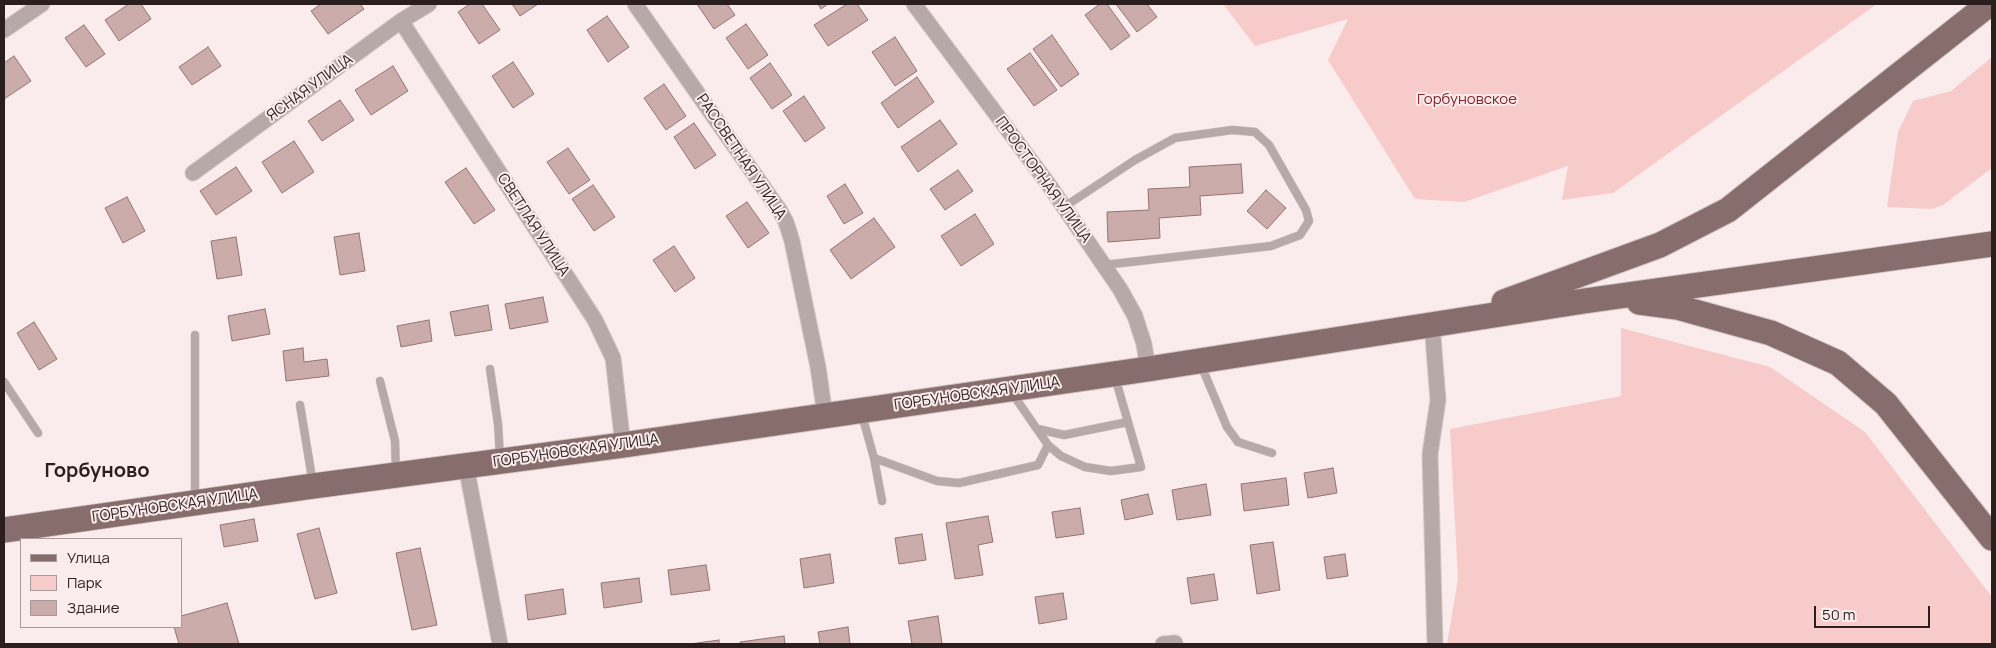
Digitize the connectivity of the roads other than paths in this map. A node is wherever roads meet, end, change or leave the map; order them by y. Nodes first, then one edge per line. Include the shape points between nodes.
1 (42, 4) edge
2 (429, 4) edge
3 (635, 4) edge
4 (914, 4) edge
5 (1989, 4) edge
6 (401, 21) junction
7 (4, 30) edge
8 (193, 172) dead end
9 (1064, 207) junction
10 (1992, 244) edge
11 (1104, 265) junction
12 (1584, 301) junction
13 (1456, 320) junction
14 (1432, 324) junction
15 (195, 335) dead end
16 (1200, 361) junction
17 (490, 369) dead end
18 (1148, 369) junction
19 (1114, 374) junction
20 (380, 381) dead end
21 (4, 382) edge
22 (1010, 389) junction
23 (300, 405) dead end
24 (861, 411) junction
25 (825, 415) junction
26 (1128, 422) junction
27 (1038, 429) junction
28 (38, 433) dead end
29 (623, 445) junction
30 (1048, 445) junction
31 (1272, 453) dead end
32 (874, 458) junction
33 (500, 461) junction
34 (466, 466) junction
35 (397, 475) junction
36 (313, 486) junction
37 (882, 501) dead end
38 (195, 503) junction
39 (4, 530) edge
40 (1992, 538) edge
41 (500, 644) edge
42 (1435, 644) edge

1 - 7 street
2 - 6 street, ЯСНАЯ УЛИЦА
3 - 25 street, РАССВЕТНАЯ УЛИЦА via 786,222 818,367
4 - 9 street, ПРОСТОРНАЯ УЛИЦА
5 - 13 main road via 1728,210 1660,245
6 - 8 street, ЯСНАЯ УЛИЦА
6 - 29 street, СВЕТЛАЯ УЛИЦА via 596,320 613,358
9 - 11 street, ПРОСТОРНАЯ УЛИЦА
9 - 11 lane via 1175,138 1232,130 1255,132 1269,145 1310,221 1300,235 1271,246
10 - 12 main road
11 - 18 street, ПРОСТОРНАЯ УЛИЦА via 1135,316
12 - 13 main road
12 - 40 main road via 1640,302 1676,307 1771,333 1838,363 1886,404
13 - 14 main road, ГОРБУНОВСКАЯ УЛИЦА
14 - 16 main road, ГОРБУНОВСКАЯ УЛИЦА
14 - 42 street via 1438,400 1430,454
15 - 38 lane
16 - 18 main road, ГОРБУНОВСКАЯ УЛИЦА
16 - 31 lane via 1227,427 1238,442
17 - 33 lane
18 - 19 main road, ГОРБУНОВСКАЯ УЛИЦА
19 - 22 main road, ГОРБУНОВСКАЯ УЛИЦА
19 - 26 lane
20 - 35 lane via 394,441
21 - 28 lane
22 - 24 main road, ГОРБУНОВСКАЯ УЛИЦА
22 - 27 lane
23 - 36 lane
24 - 25 main road, ГОРБУНОВСКАЯ УЛИЦА
24 - 32 lane
25 - 29 main road, ГОРБУНОВСКАЯ УЛИЦА
26 - 27 lane via 1064,435
26 - 30 lane via 1140,467 1111,471 1084,467 1061,456
27 - 30 lane
29 - 33 main road, ГОРБУНОВСКАЯ УЛИЦА
30 - 32 lane via 1038,464 959,484 938,482
32 - 37 lane
33 - 34 main road, ГОРБУНОВСКАЯ УЛИЦА
34 - 35 main road, ГОРБУНОВСКАЯ УЛИЦА
34 - 41 street
35 - 36 main road, ГОРБУНОВСКАЯ УЛИЦА
36 - 38 main road, ГОРБУНОВСКАЯ УЛИЦА
38 - 39 main road, ГОРБУНОВСКАЯ УЛИЦА

